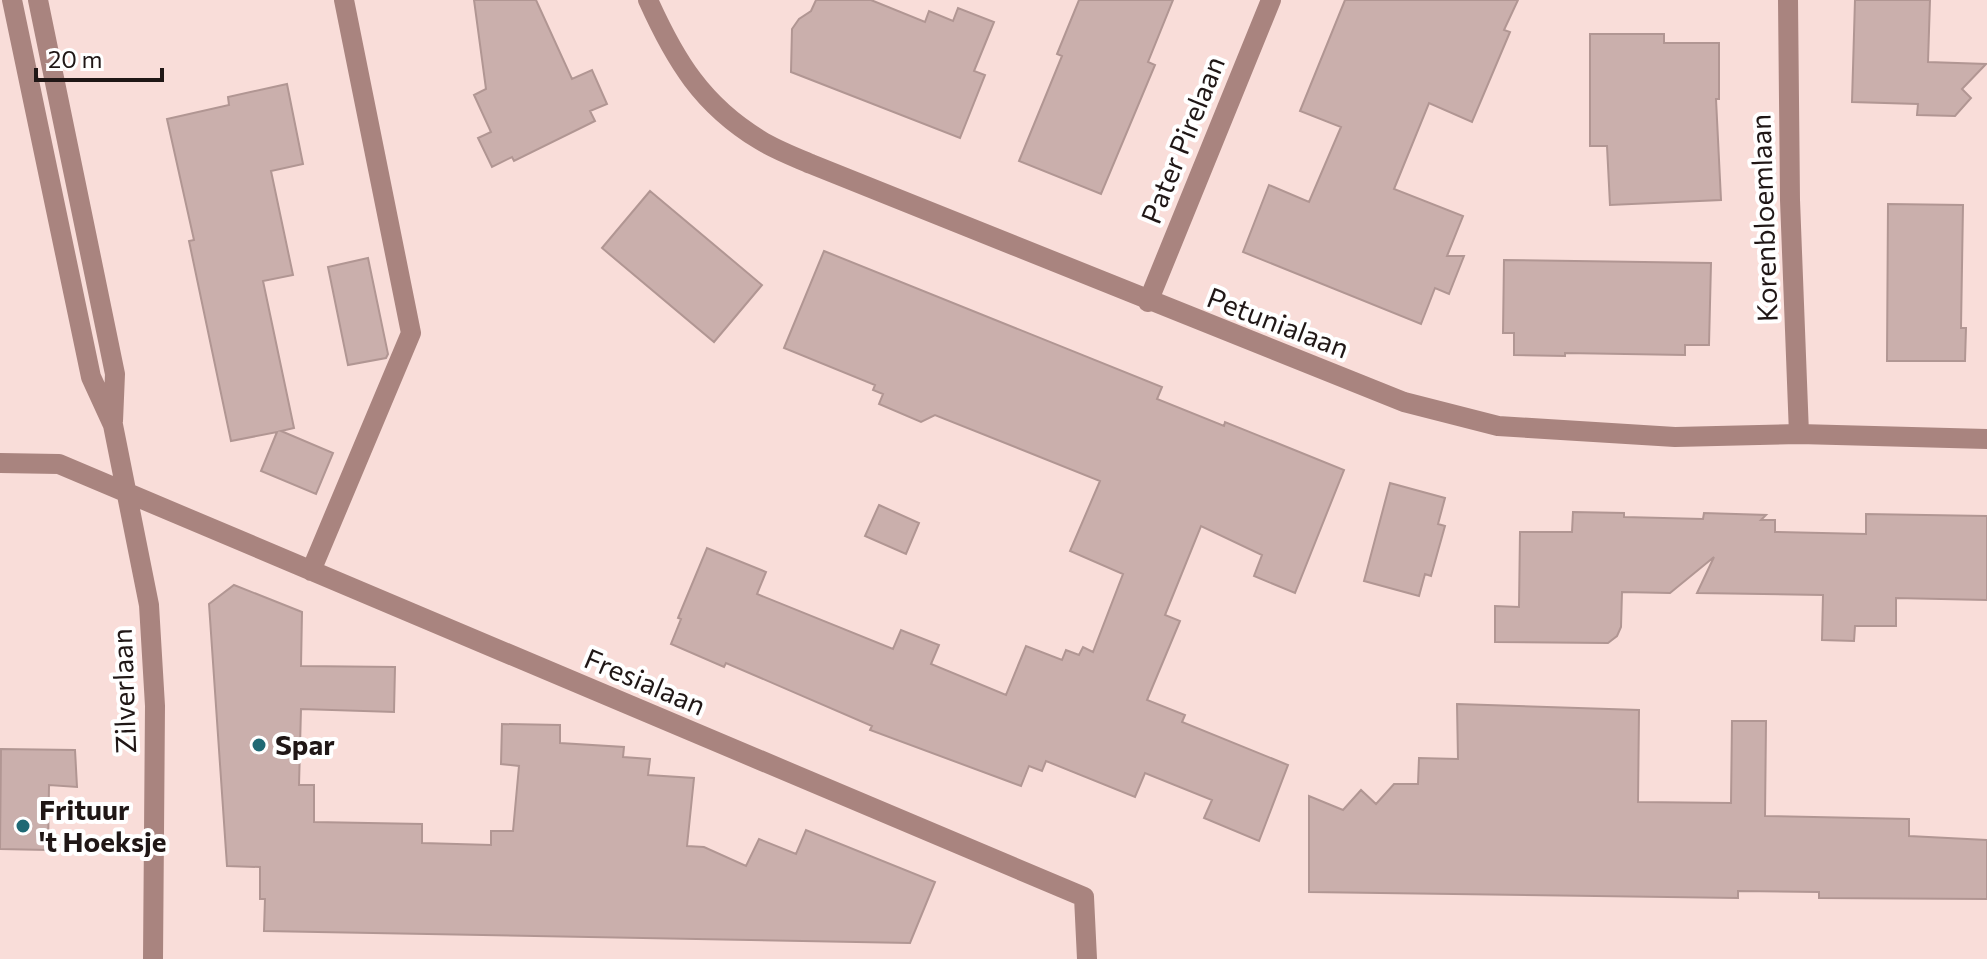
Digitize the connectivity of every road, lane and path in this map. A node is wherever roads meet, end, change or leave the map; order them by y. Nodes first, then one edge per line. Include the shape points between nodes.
1 (12, 0) edge
2 (38, 0) edge
3 (344, 0) edge
4 (648, 0) edge
5 (1271, 0) edge
6 (1788, 0) edge
7 (1148, 302) junction
8 (113, 425) junction
9 (1799, 434) junction
10 (1987, 439) edge
11 (0, 463) edge
12 (128, 494) junction
13 (311, 571) junction
14 (153, 959) edge
15 (1087, 959) edge

1 - 8 street, Zilverlaan via 91,377
2 - 8 street, Zilverlaan via 115,374
3 - 13 street via 411,333
4 - 7 street, Petunialaan via 669,46 708,101 760,140
5 - 7 street, Pater Pirelaan
6 - 9 street, Korenbloemlaan
7 - 9 street, Petunialaan via 1404,402 1498,426 1675,437
8 - 12 street, Zilverlaan
9 - 10 street, Petunialaan
11 - 12 street, Fresialaan via 59,464
12 - 13 street, Fresialaan
12 - 14 street, Zilverlaan via 149,605 155,706
13 - 15 street, Fresialaan via 1084,897

